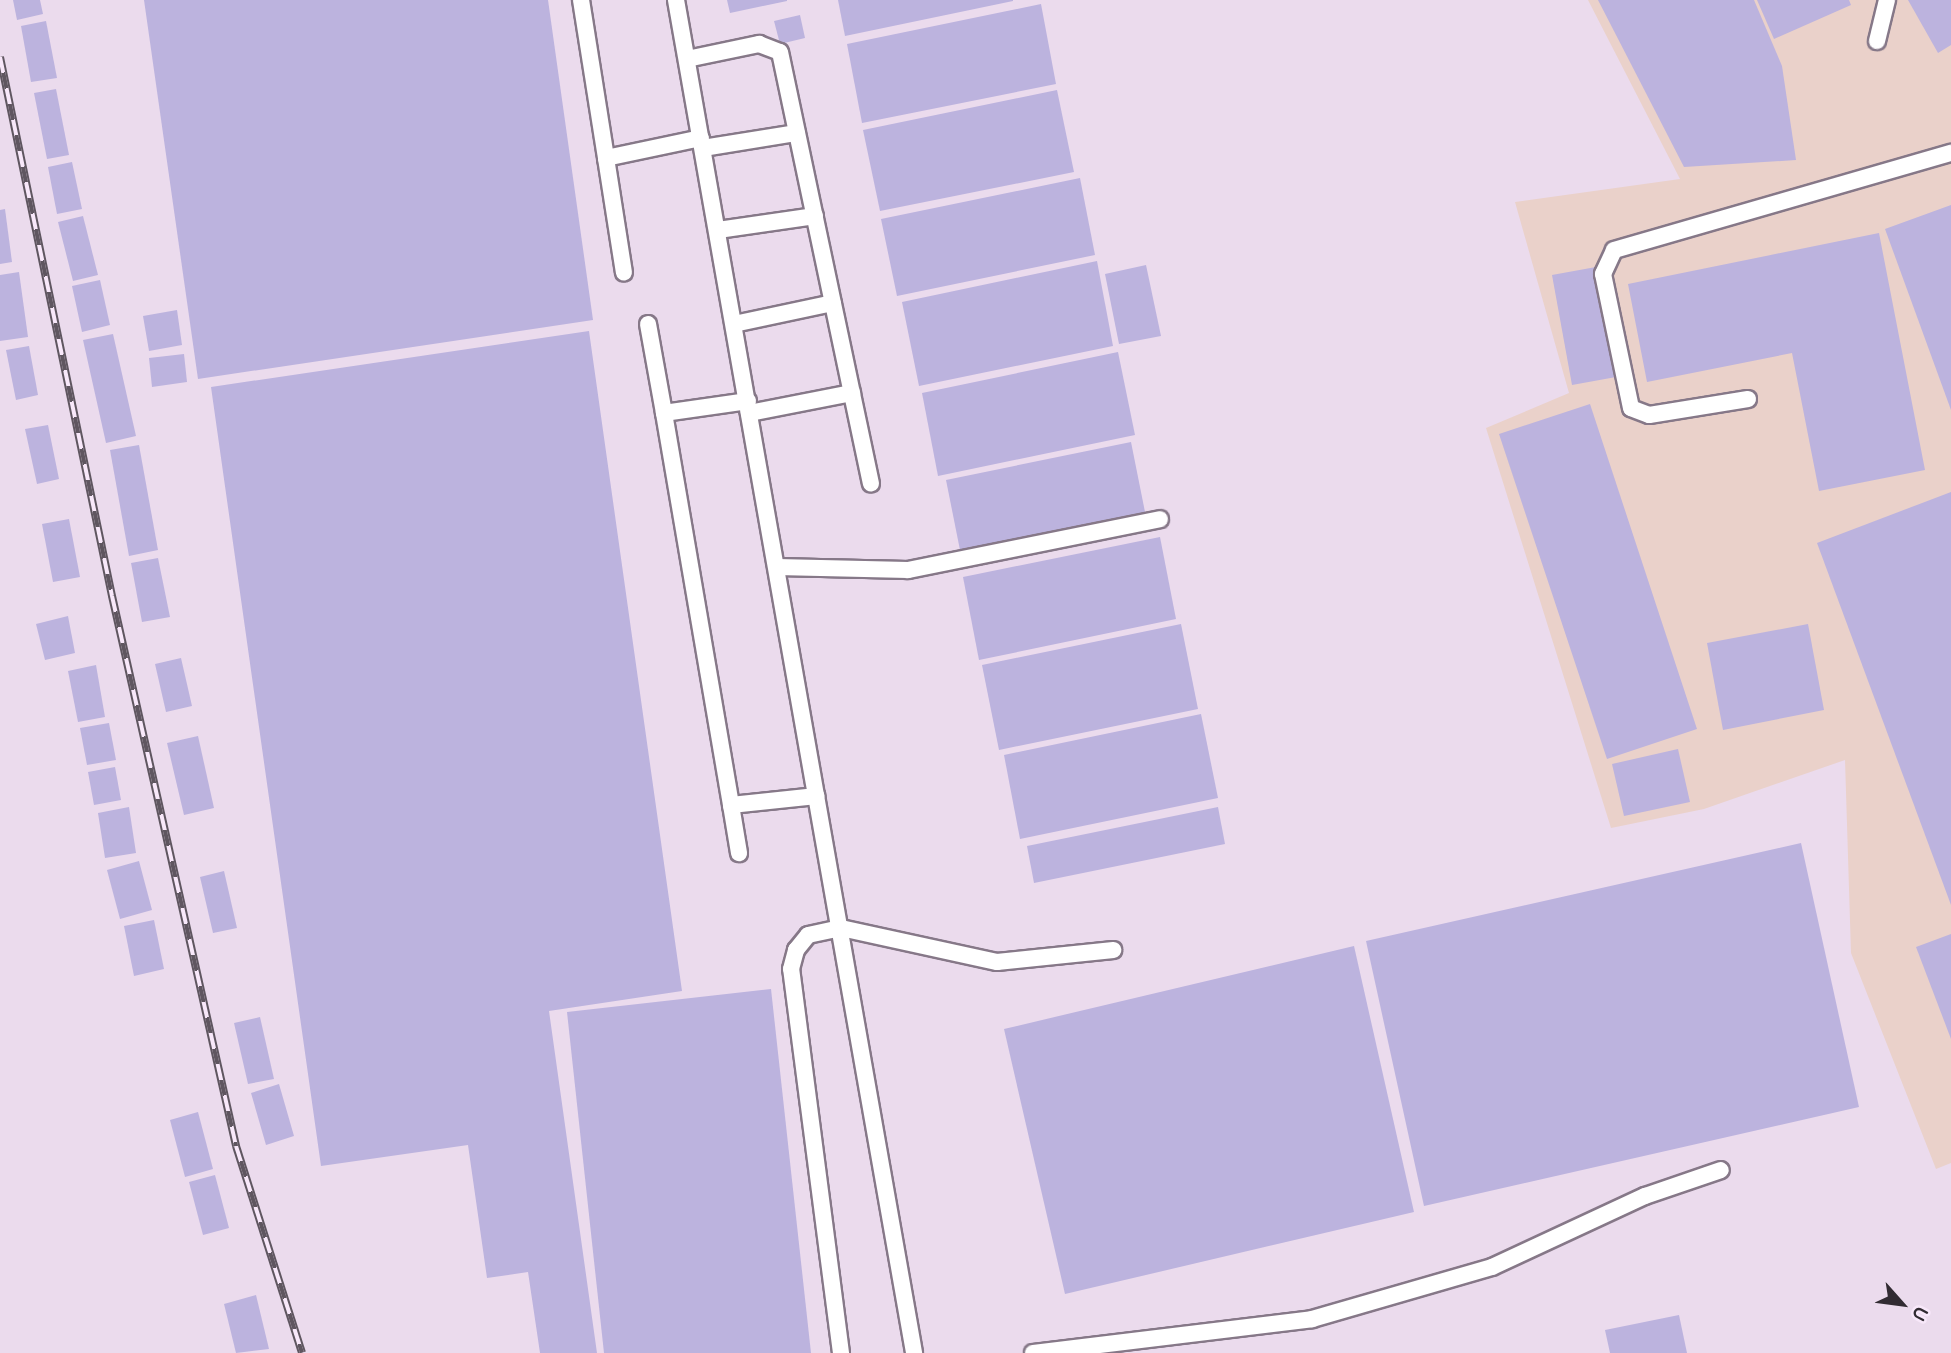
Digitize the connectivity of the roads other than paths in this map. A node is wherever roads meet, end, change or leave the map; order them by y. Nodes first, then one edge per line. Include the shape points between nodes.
1 (581, 0) edge
2 (676, 0) edge
3 (1887, 0) edge
4 (1877, 41) dead end
5 (687, 59) junction
6 (797, 132) junction
7 (702, 143) junction
8 (1951, 153) edge
9 (606, 158) junction
10 (815, 216) junction
11 (718, 230) junction
12 (624, 273) dead end
13 (833, 303) junction
14 (648, 324) dead end
15 (734, 324) junction
16 (852, 393) junction
17 (1748, 399) dead end
18 (748, 407) junction
19 (664, 413) junction
20 (871, 483) dead end
21 (1160, 519) dead end
22 (777, 567) junction
23 (817, 796) junction
24 (731, 805) junction
25 (739, 853) dead end
26 (841, 928) junction
27 (1112, 950) dead end
28 (1721, 1170) dead end
29 (841, 1353) edge
30 (914, 1353) edge
31 (1033, 1353) edge

1 - 9 lane
2 - 5 lane
3 - 4 lane
5 - 6 lane via 772,44 780,52
5 - 7 lane
6 - 7 lane
6 - 10 lane
7 - 9 lane
7 - 11 lane
8 - 17 lane via 1614,250 1603,274 1630,408 1649,415
9 - 12 lane
10 - 11 lane
10 - 13 lane
11 - 15 lane
13 - 15 lane
13 - 16 lane
14 - 19 lane
15 - 18 lane
16 - 18 lane
16 - 20 lane
18 - 19 lane
18 - 22 lane
19 - 24 lane
21 - 22 lane via 908,570
22 - 23 lane
23 - 24 lane
23 - 26 lane
24 - 25 lane
26 - 27 lane via 997,962
26 - 29 lane via 808,935 791,970
26 - 30 lane
28 - 31 lane via 1644,1196 1492,1267 1312,1319

